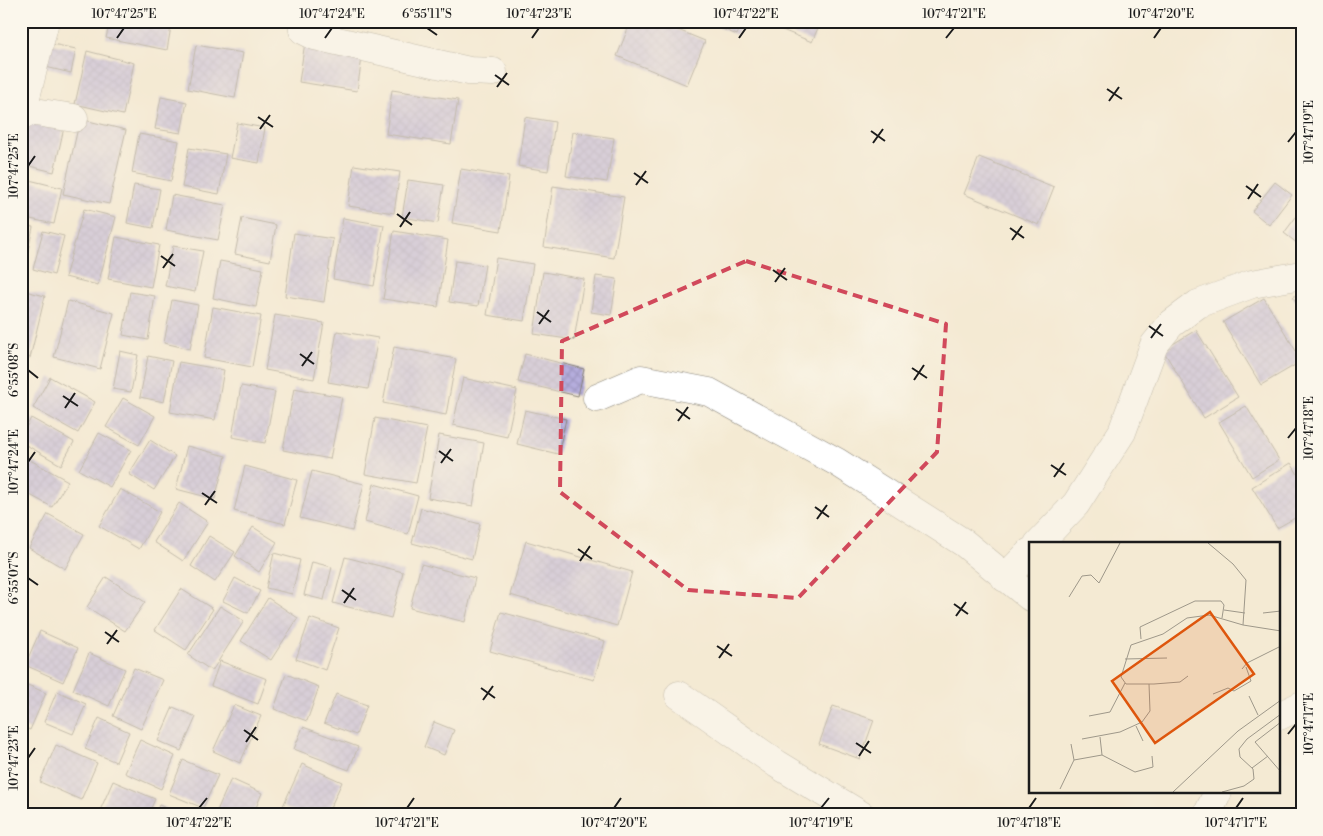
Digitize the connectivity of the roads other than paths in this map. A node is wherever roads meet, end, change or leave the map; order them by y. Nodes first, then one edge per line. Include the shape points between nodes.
1 (45, 21) edge
2 (302, 21) edge
3 (493, 72) dead end
4 (22, 114) edge
5 (74, 118) dead end
6 (1302, 275) edge
7 (597, 398) dead end
8 (1040, 542) edge
9 (1029, 553) edge
10 (1006, 578) junction
11 (1029, 596) edge
12 (679, 695) dead end
13 (1302, 705) edge
14 (1280, 716) edge
15 (1217, 794) edge
16 (861, 815) edge
17 (1207, 815) edge

1 - 4 street
2 - 3 street via 303,30 316,36 469,71
4 - 5 street
6 - 8 street via 1252,284 1198,304 1172,324 1154,345 1122,432 1076,504
7 - 10 street via 641,379 709,392 837,462 964,543
9 - 10 street
10 - 11 street
12 - 16 street via 777,764
13 - 14 street
15 - 17 street

